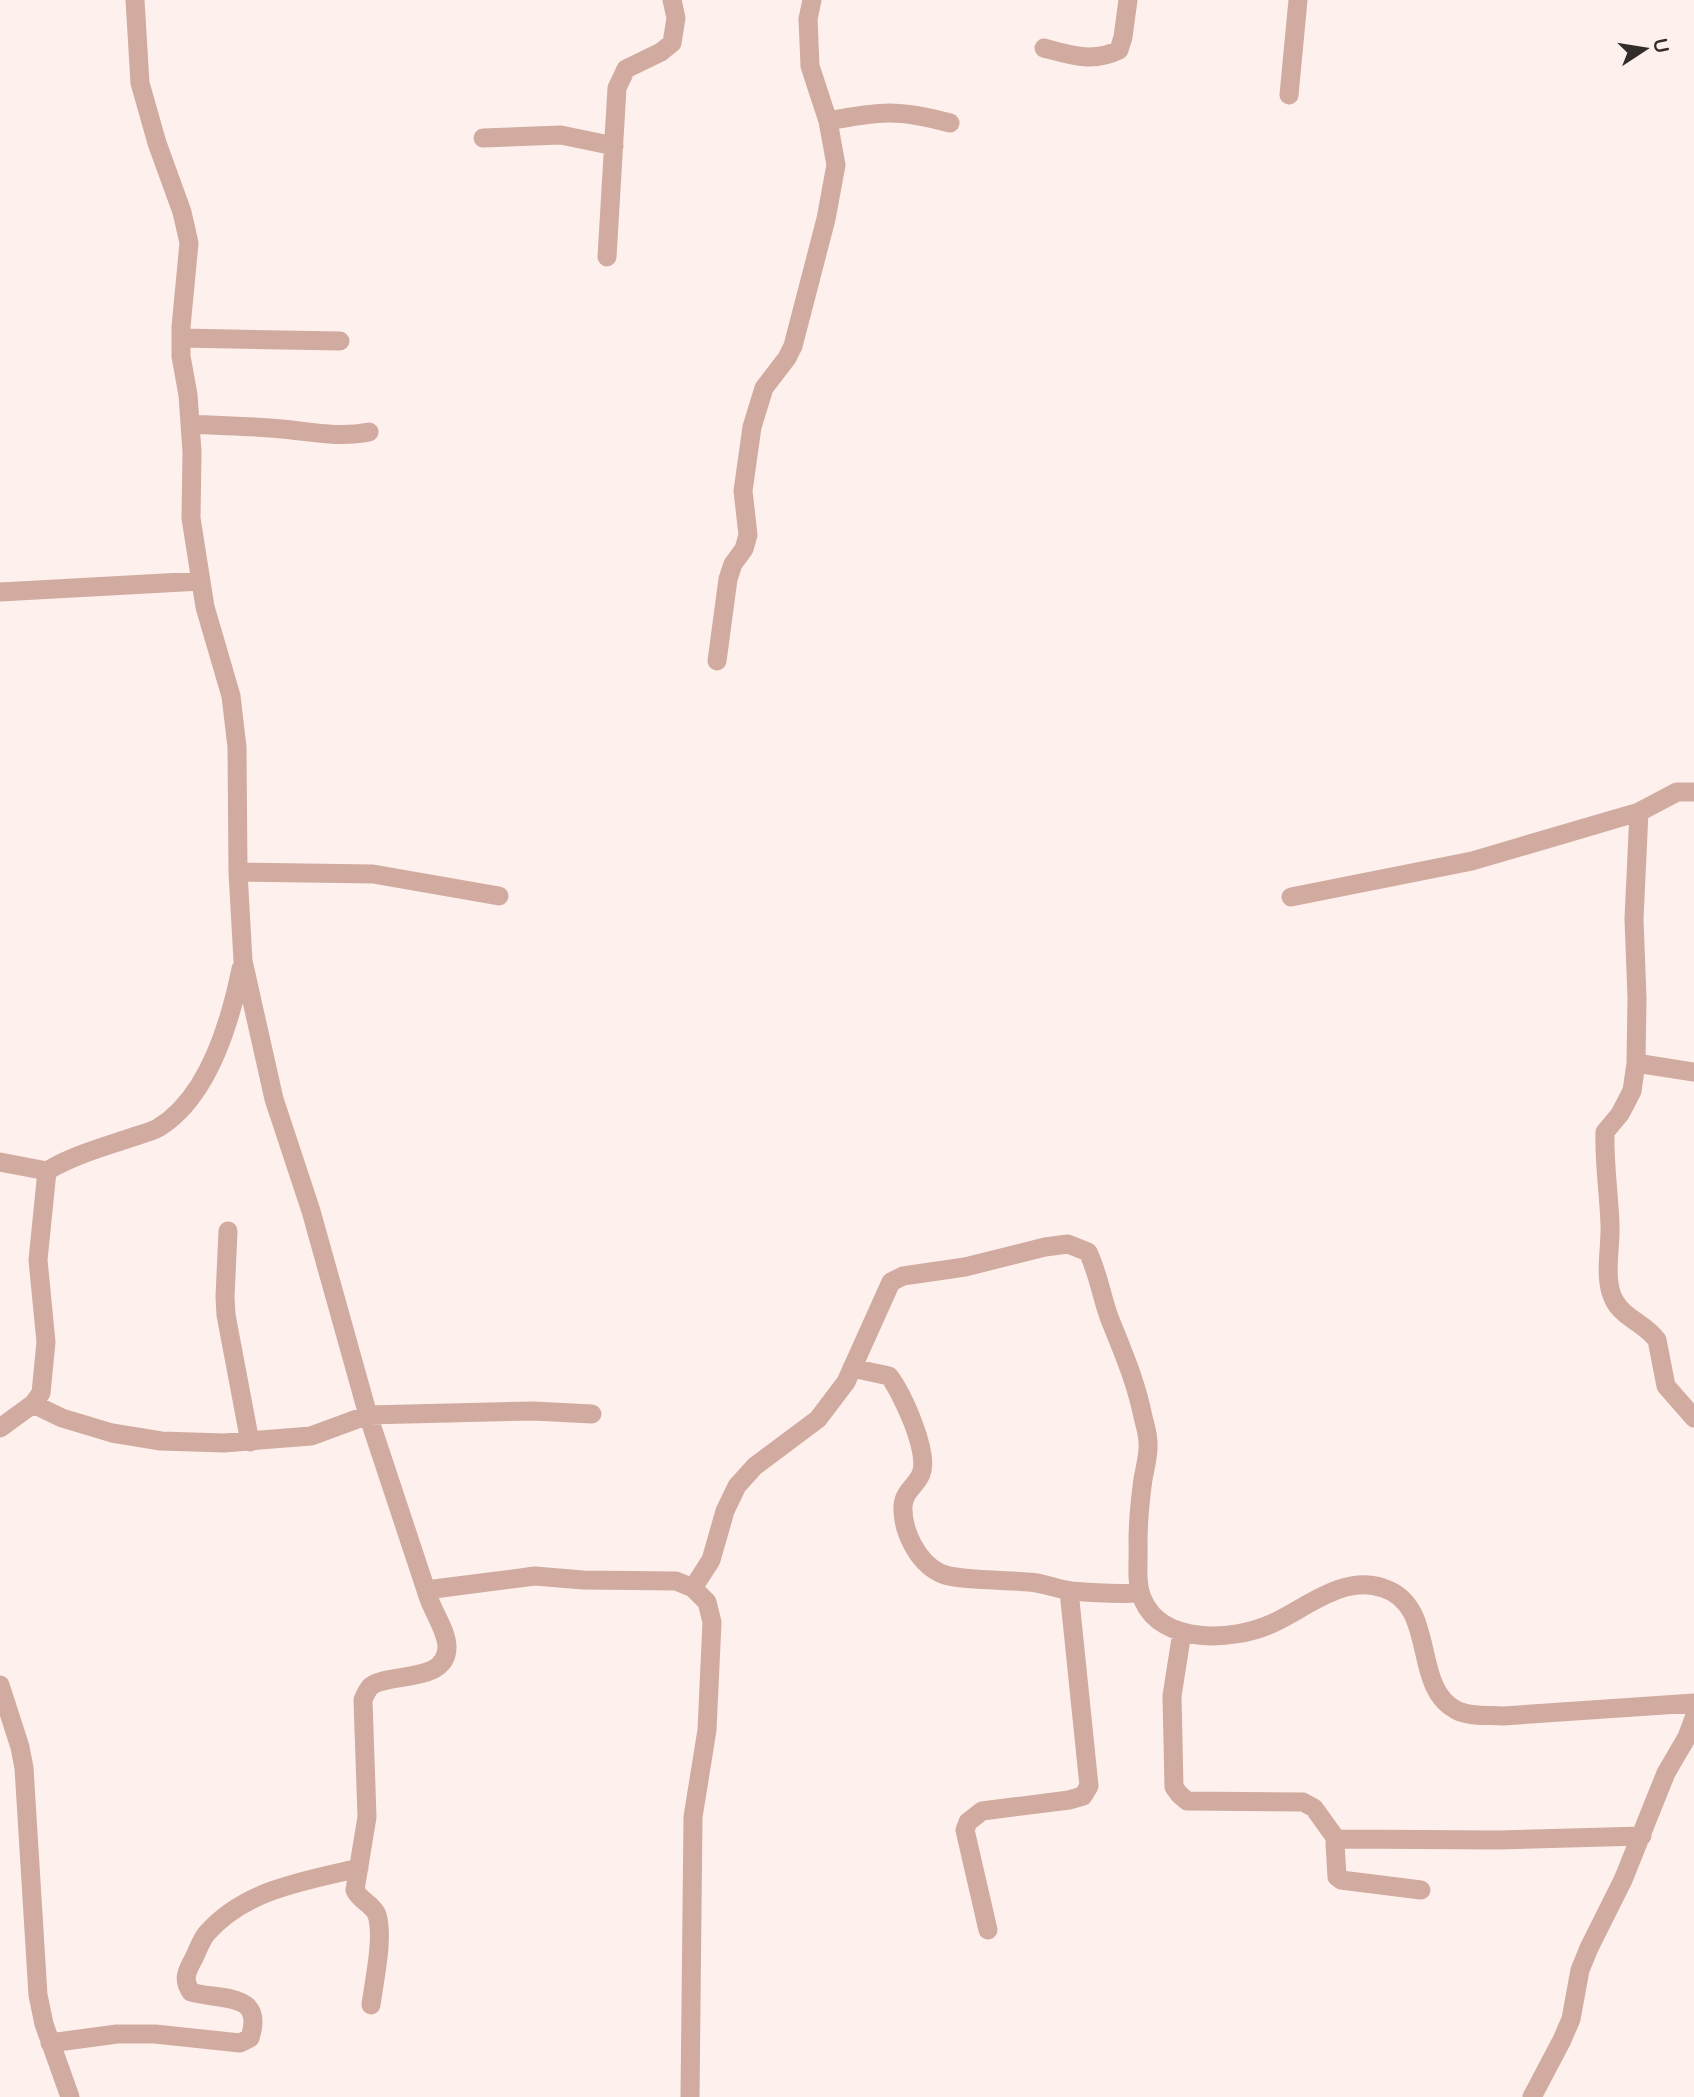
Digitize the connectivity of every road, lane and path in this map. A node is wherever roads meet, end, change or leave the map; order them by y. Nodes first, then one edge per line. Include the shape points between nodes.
1 (135, 0) edge
2 (672, 0) edge
3 (812, 0) edge
4 (1128, 0) edge
5 (1298, 0) edge
6 (1044, 48) dead end
7 (1289, 95) dead end
8 (828, 121) junction
9 (950, 123) dead end
10 (483, 138) dead end
11 (614, 146) junction
12 (607, 257) dead end
13 (181, 338) junction
14 (340, 341) dead end
15 (190, 424) junction
16 (369, 432) dead end
17 (201, 581) junction
18 (0, 592) edge
19 (717, 661) dead end
20 (1694, 792) edge
21 (1639, 812) junction
22 (238, 873) junction
23 (499, 896) dead end
24 (1291, 897) dead end
25 (243, 961) junction
26 (1636, 1063) junction
27 (1694, 1072) edge
28 (0, 1162) edge
29 (47, 1171) junction
30 (229, 1231) dead end
31 (852, 1367) junction
32 (33, 1404) junction
33 (592, 1414) dead end
34 (368, 1415) junction
35 (1694, 1418) edge
36 (0, 1428) edge
37 (250, 1442) junction
38 (693, 1588) junction
39 (426, 1590) junction
40 (1069, 1591) junction
41 (1140, 1593) junction
42 (1182, 1632) junction
43 (0, 1685) edge
44 (1694, 1703) edge
45 (1693, 1725) edge
46 (1642, 1836) junction
47 (1337, 1840) junction
48 (359, 1868) junction
49 (1421, 1890) dead end
50 (988, 1930) dead end
51 (371, 2005) dead end
52 (50, 2043) junction
53 (70, 2097) edge
54 (690, 2097) edge
55 (1532, 2097) edge

1 - 13 street via 140,83 190,243
2 - 11 street via 676,18 672,43 626,69 617,88
3 - 8 street via 810,66
4 - 6 street via 1119,50 1085,58
5 - 7 street
8 - 9 street via 898,112
8 - 19 street via 836,165 831,200 793,346 764,388 752,427 743,491 748,535 728,579
10 - 11 street via 561,135
11 - 12 street
13 - 14 street
13 - 15 street
15 - 16 street via 351,436
15 - 17 street via 191,518
17 - 18 street
17 - 22 street via 231,696 237,747
20 - 21 street via 1677,792
21 - 24 street via 1472,861
21 - 26 street via 1634,919
22 - 23 street via 373,874
22 - 25 street
25 - 29 street via 220,1043 203,1079 181,1109 157,1128
25 - 34 street via 274,1099 311,1210
26 - 27 street
26 - 35 street via 1632,1091 1605,1132 1609,1281 1618,1307 1657,1340 1666,1386
28 - 29 street
29 - 32 street via 38,1260 46,1342 41,1392
30 - 37 street via 226,1315
31 - 38 street via 818,1419 755,1466 737,1486 712,1560
31 - 40 street via 889,1376 919,1439 923,1468 904,1498 903,1509 907,1533 920,1557 940,1573 1034,1582
31 - 41 street via 891,1282 903,1276 1068,1244 1088,1252 1139,1394 1148,1443 1138,1523
32 - 36 street
32 - 37 street via 112,1433 161,1441
33 - 34 street via 533,1410
34 - 37 street via 311,1436
34 - 39 street
38 - 39 street via 676,1581 535,1576
38 - 54 street via 707,1602 712,1622 707,1730 693,1816
39 - 48 street via 445,1635 444,1659 416,1676 375,1684 363,1700 366,1817
40 - 41 street
40 - 50 street via 1089,1786 1083,1796 982,1811 968,1822 965,1830
41 - 42 street via 1151,1616
42 - 44 street via 1248,1632 1338,1589 1380,1586 1394,1591 1416,1620 1433,1684 1455,1710 1503,1716
42 - 47 street via 1172,1696 1174,1787 1179,1794 1187,1801 1303,1802 1314,1808
43 - 52 street via 24,1769 38,1995
45 - 46 street via 1667,1773
46 - 47 street
46 - 55 street via 1580,1970 1562,2040
47 - 49 street via 1337,1877 1341,1880
48 - 51 street via 356,1894 375,1911 378,1926
48 - 52 street via 276,1888 243,1903 205,1934 186,1974 186,1985 191,1992 247,2005 252,2015 250,2038 240,2043 117,2034
52 - 53 street

